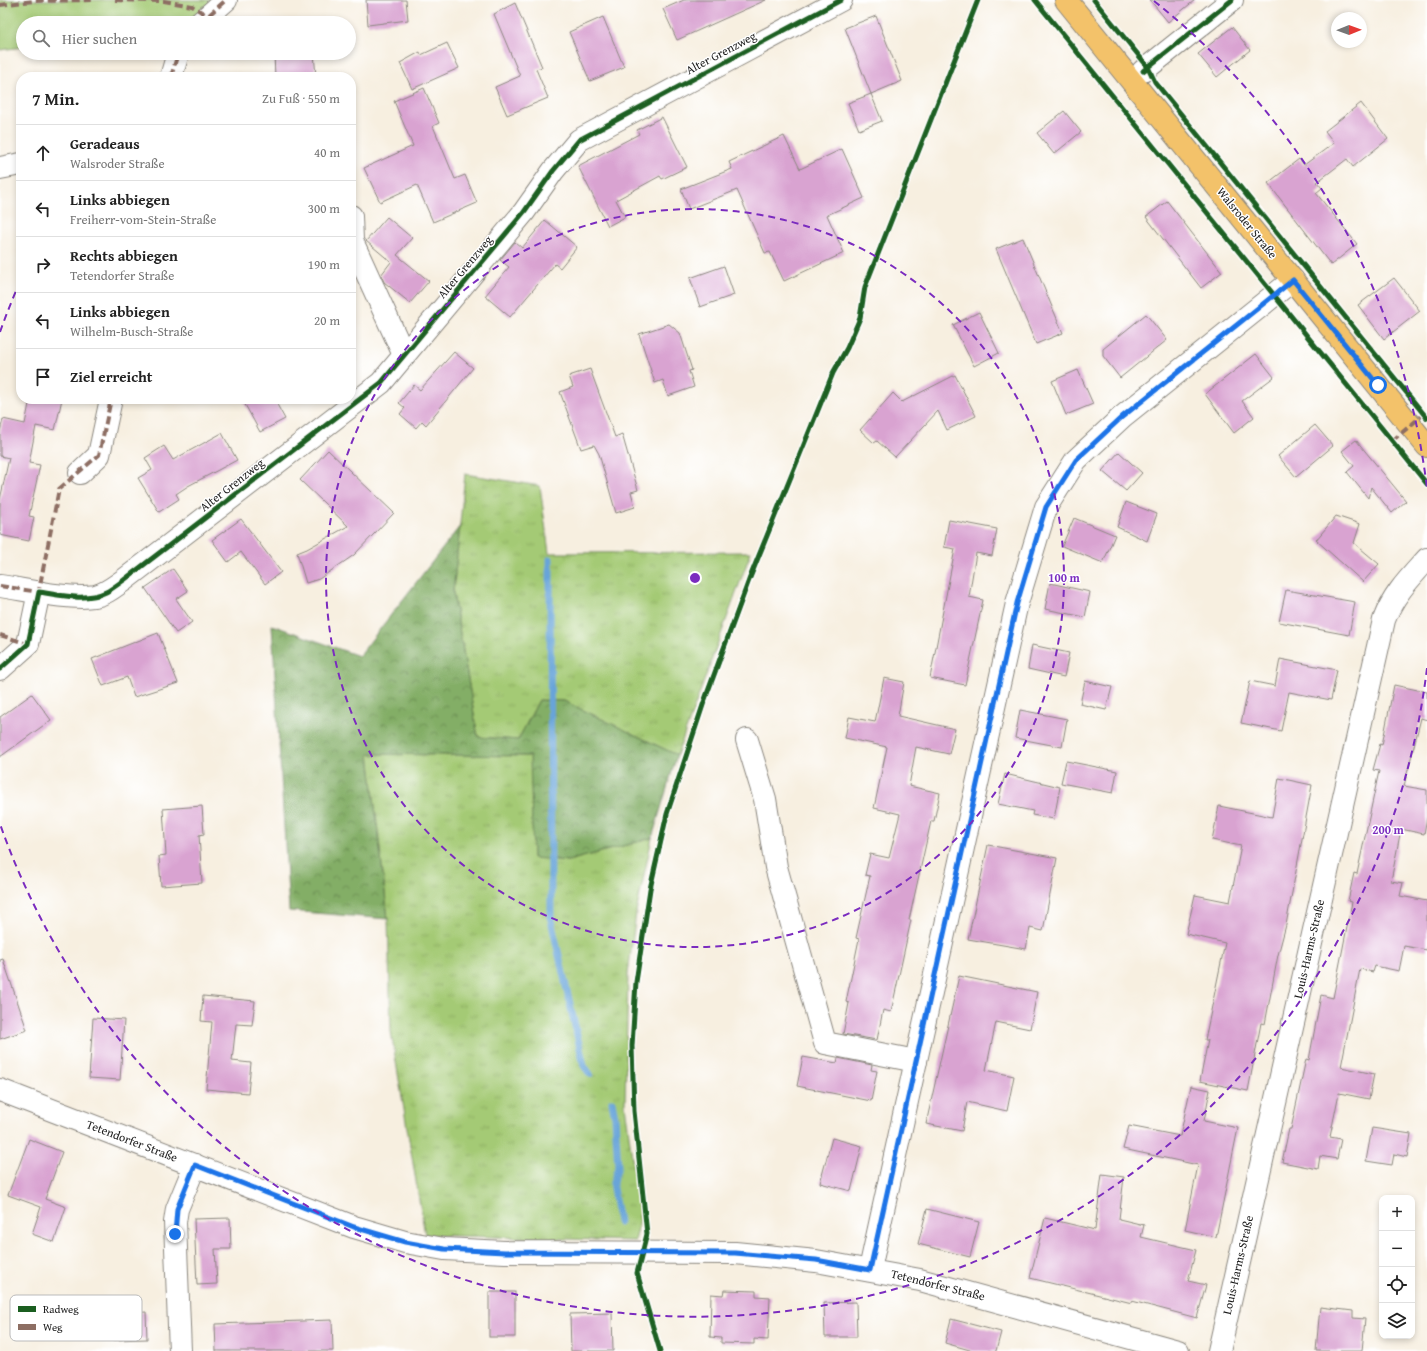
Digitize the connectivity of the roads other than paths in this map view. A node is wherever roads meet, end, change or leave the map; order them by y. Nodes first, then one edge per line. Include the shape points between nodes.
1 (226, 0) edge
2 (841, 0) edge
3 (1066, 0) edge
4 (1232, 0) edge
5 (208, 16) edge
6 (176, 60) edge
7 (1143, 71) dead end
8 (172, 72) edge
9 (16, 165) edge
10 (0, 168) edge
11 (356, 251) edge
12 (1293, 280) junction
13 (404, 355) junction
14 (356, 402) edge
15 (110, 404) edge
16 (354, 404) edge
17 (1427, 446) edge
18 (80, 473) dead end
19 (1427, 559) edge
20 (0, 586) edge
21 (38, 592) junction
22 (0, 670) edge
23 (747, 740) dead end
24 (916, 1061) junction
25 (0, 1090) edge
26 (195, 1165) junction
27 (870, 1270) junction
28 (180, 1351) edge
29 (1178, 1351) edge
30 (1218, 1351) edge

1 - 5 street
2 - 13 street, Alter Grenzweg via 579,140 524,212
3 - 12 main road, Walsroder Straße
4 - 7 street
6 - 8 street
9 - 10 street
11 - 13 street
12 - 17 main road, Walsroder Straße
12 - 24 street via 1122,417 1076,460 1046,507 1017,603
13 - 14 street, Alter Grenzweg via 381,383
15 - 18 street via 99,455
16 - 21 street, Alter Grenzweg via 106,592 95,596
19 - 30 street, Louis-Harms-Straße via 1399,590 1389,605 1384,620
20 - 21 street, Alter Grenzweg
21 - 22 street via 28,644
23 - 24 street via 765,800 776,867 825,1043
24 - 27 street
25 - 26 street, Tetendorfer Straße
26 - 27 street, Tetendorfer Straße via 354,1227 405,1242 444,1249 505,1252 735,1253 816,1260
26 - 28 street via 177,1209 175,1222
27 - 29 street, Tetendorfer Straße via 974,1293

